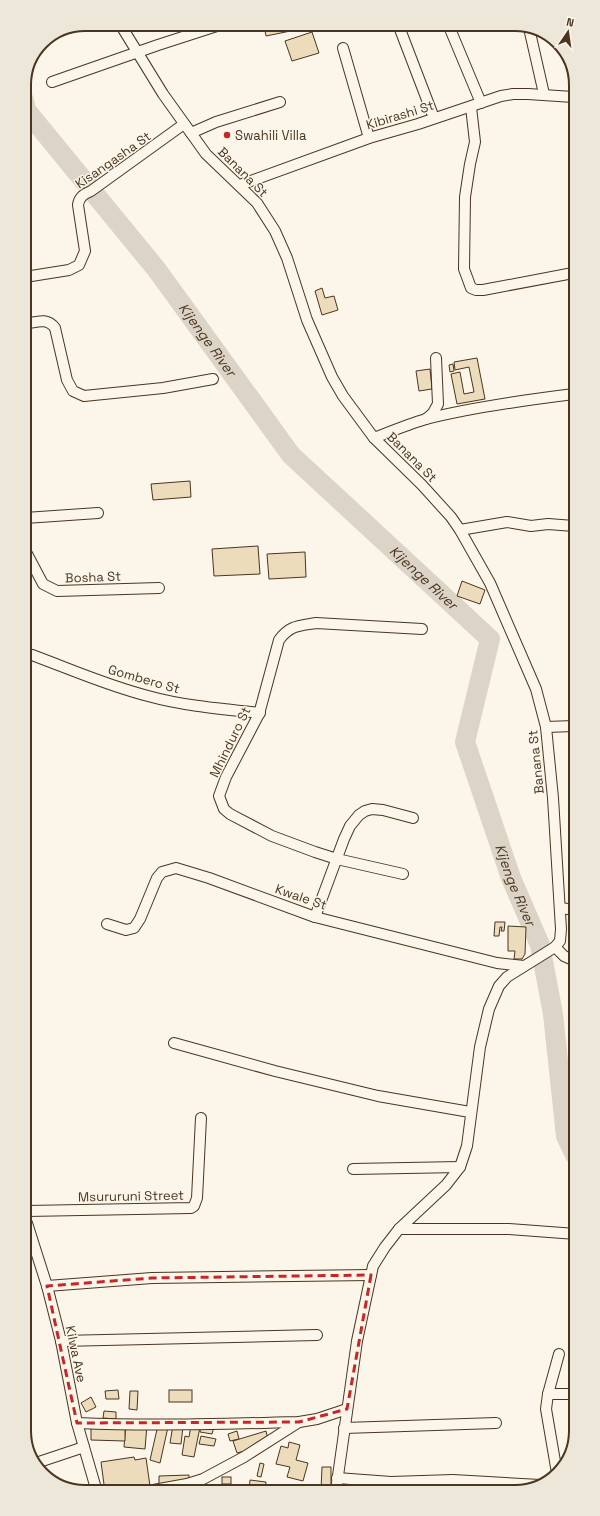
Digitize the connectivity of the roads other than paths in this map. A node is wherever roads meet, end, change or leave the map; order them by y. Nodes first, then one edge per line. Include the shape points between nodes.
1 (124, 31) edge
2 (202, 31) edge
3 (401, 31) edge
4 (451, 31) edge
5 (530, 33) edge
6 (343, 48) dead end
7 (137, 52) junction
8 (52, 82) dead end
9 (544, 94) junction
10 (569, 96) edge
11 (280, 102) dead end
12 (481, 103) junction
13 (471, 107) junction
14 (434, 118) junction
15 (184, 124) junction
16 (191, 133) junction
17 (369, 138) junction
18 (240, 185) junction
19 (569, 274) edge
20 (31, 276) edge
21 (31, 323) edge
22 (436, 358) dead end
23 (213, 379) dead end
24 (569, 395) edge
25 (425, 420) junction
26 (374, 438) junction
27 (98, 513) dead end
28 (31, 518) edge
29 (569, 526) edge
30 (460, 530) junction
31 (31, 561) edge
32 (159, 588) dead end
33 (422, 629) dead end
34 (31, 655) edge
35 (260, 713) junction
36 (569, 726) edge
37 (546, 727) junction
38 (413, 818) dead end
39 (337, 859) junction
40 (403, 874) dead end
41 (560, 908) junction
42 (569, 909) edge
43 (315, 917) junction
44 (107, 924) dead end
45 (553, 949) junction
46 (569, 960) edge
47 (524, 966) junction
48 (174, 1043) dead end
49 (470, 1112) junction
50 (201, 1118) dead end
51 (460, 1168) junction
52 (353, 1169) dead end
53 (31, 1211) edge
54 (399, 1229) junction
55 (569, 1233) edge
56 (31, 1236) edge
57 (371, 1275) junction
58 (47, 1286) junction
59 (317, 1336) dead end
60 (61, 1341) junction
61 (559, 1354) dead end
62 (548, 1394) junction
63 (569, 1394) edge
64 (347, 1409) junction
65 (299, 1422) junction
66 (77, 1423) junction
67 (496, 1423) dead end
68 (344, 1428) junction
69 (84, 1447) junction
70 (40, 1462) edge
71 (556, 1466) edge
72 (337, 1478) junction
73 (525, 1484) edge
74 (95, 1485) edge
75 (181, 1485) edge
76 (336, 1485) edge

1 - 7 street, Banana St
2 - 7 street
3 - 14 street
4 - 12 street
5 - 9 street
6 - 17 street
7 - 8 street
7 - 15 street, Banana St
9 - 10 street, Kibirashi St
9 - 12 street, Kibirashi St via 513,94
11 - 16 street via 216,122
12 - 13 street, Kibirashi St
13 - 14 street, Kibirashi St
13 - 19 street via 475,142 465,198 464,269 471,288 483,290
14 - 17 street, Kibirashi St
15 - 16 street, Banana St
15 - 20 street, Kisangasha St via 80,199 78,205 85,251 79,265 69,270
16 - 18 street, Banana St via 206,154
17 - 18 street, Kibirashi St
18 - 26 street, Banana St via 257,203 275,230 307,320 332,377
21 - 23 street via 48,321 55,328 67,380 73,391 84,396 163,388
22 - 25 street via 438,404
24 - 25 street
25 - 26 street
26 - 30 street, Banana St via 439,503
27 - 28 street
29 - 30 street via 531,526 507,522
30 - 37 street, Banana St via 490,583 517,644 536,689
31 - 32 street, Bosha St via 43,584 57,591
33 - 35 street, Mhinduro St via 316,623 286,631 279,640
34 - 35 street, Gombero St via 148,697
35 - 39 street, Mhinduro St via 220,791 219,796 224,809 272,836
36 - 37 street
37 - 41 street, Banana St
38 - 39 street via 383,810 365,811 358,815 350,826
39 - 40 street, Mhinduro St
39 - 43 street
41 - 42 street
41 - 45 street, Banana St via 560,941
43 - 44 street, Kwale St via 176,868 162,872 157,878 134,928 126,930
43 - 47 street, Kwale St via 497,963
45 - 46 street
45 - 47 street
47 - 49 street via 507,977 499,986 491,1003 480,1047
48 - 49 street via 378,1096
49 - 51 street via 467,1146
50 - 53 street, Msururuni Street via 197,1198 191,1208
51 - 52 street
51 - 54 street via 446,1185
54 - 55 street via 509,1229
54 - 57 street via 379,1256
56 - 58 street, Kilwa Ave
57 - 58 street via 152,1278
57 - 64 street via 357,1341
58 - 60 street, Kilwa Ave
59 - 60 street
60 - 66 street, Kilwa Ave
61 - 62 street
62 - 63 street
62 - 71 street via 546,1417
64 - 65 street
64 - 68 street
65 - 66 street via 179,1425
65 - 75 street via 244,1457 203,1479
66 - 69 street, Kilwa Ave
67 - 68 street
68 - 72 street
69 - 70 street
69 - 74 street, Kilwa Ave
72 - 73 street via 396,1483 453,1480
72 - 76 street

